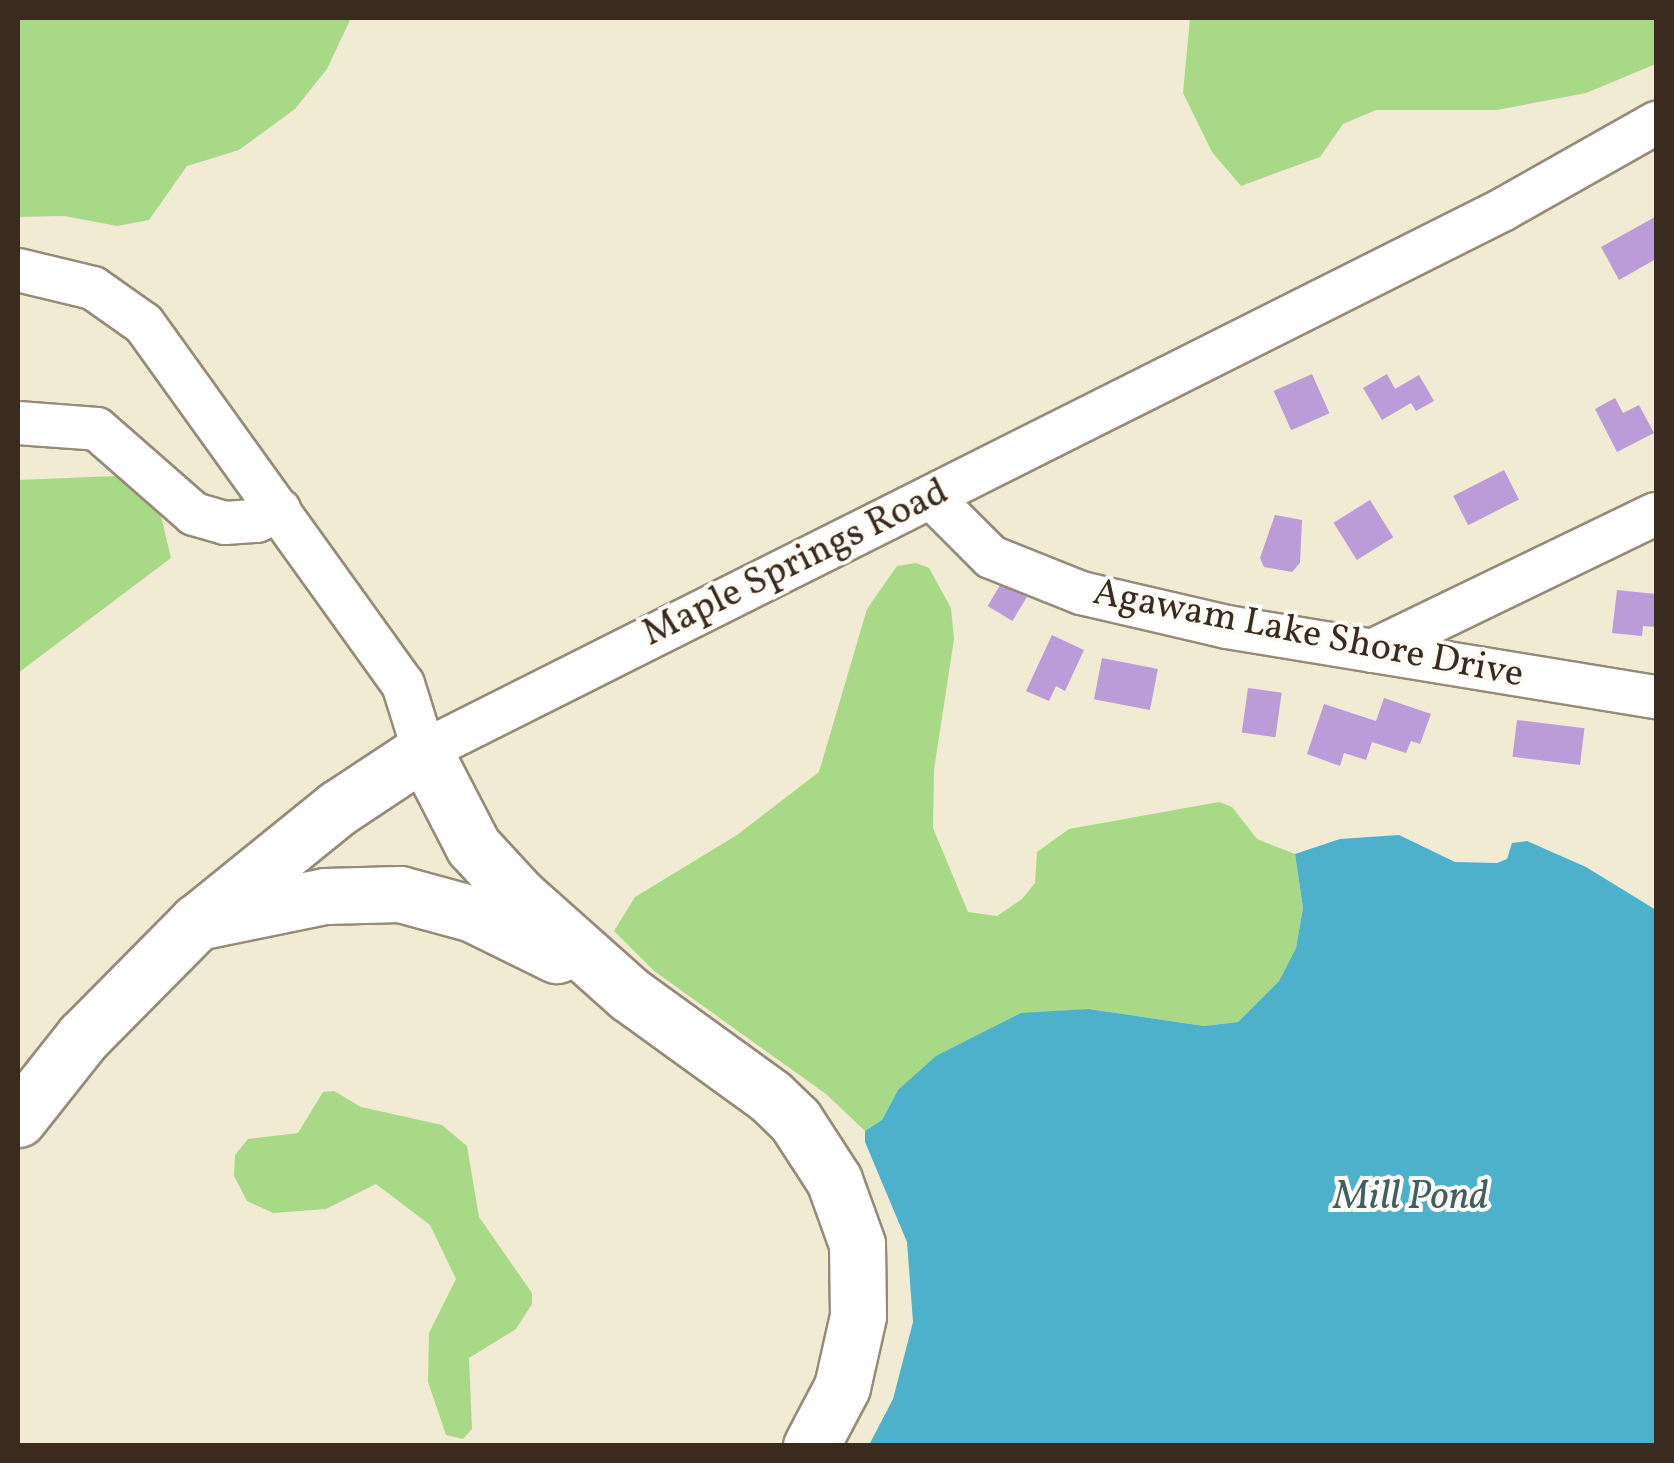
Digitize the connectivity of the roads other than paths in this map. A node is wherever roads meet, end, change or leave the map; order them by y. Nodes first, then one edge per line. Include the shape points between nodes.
1 (1656, 122) edge
2 (18, 270) edge
3 (18, 422) edge
4 (931, 497) junction
5 (280, 510) junction
6 (1656, 514) edge
7 (1372, 651) junction
8 (1656, 697) edge
9 (424, 752) junction
10 (197, 922) junction
11 (629, 994) junction
12 (18, 1119) edge
13 (811, 1446) edge

1 - 4 street, Maple Springs Road via 1504,209
2 - 5 street via 93,288 144,324
3 - 5 street via 97,429 194,514 225,524
4 - 7 street, Agawam Lake Shore Drive via 991,557 1081,593
4 - 9 street, Maple Springs Road
5 - 9 street via 403,684
6 - 7 street
7 - 8 street, Agawam Lake Shore Drive
9 - 10 main road, Maple Springs Road via 338,808
9 - 11 main road via 473,846 536,913
10 - 11 main road via 324,896 400,894 516,932
10 - 12 main road, Maple Springs Road via 84,1037
11 - 13 main road via 740,1071 795,1120 848,1210 858,1316 842,1387

